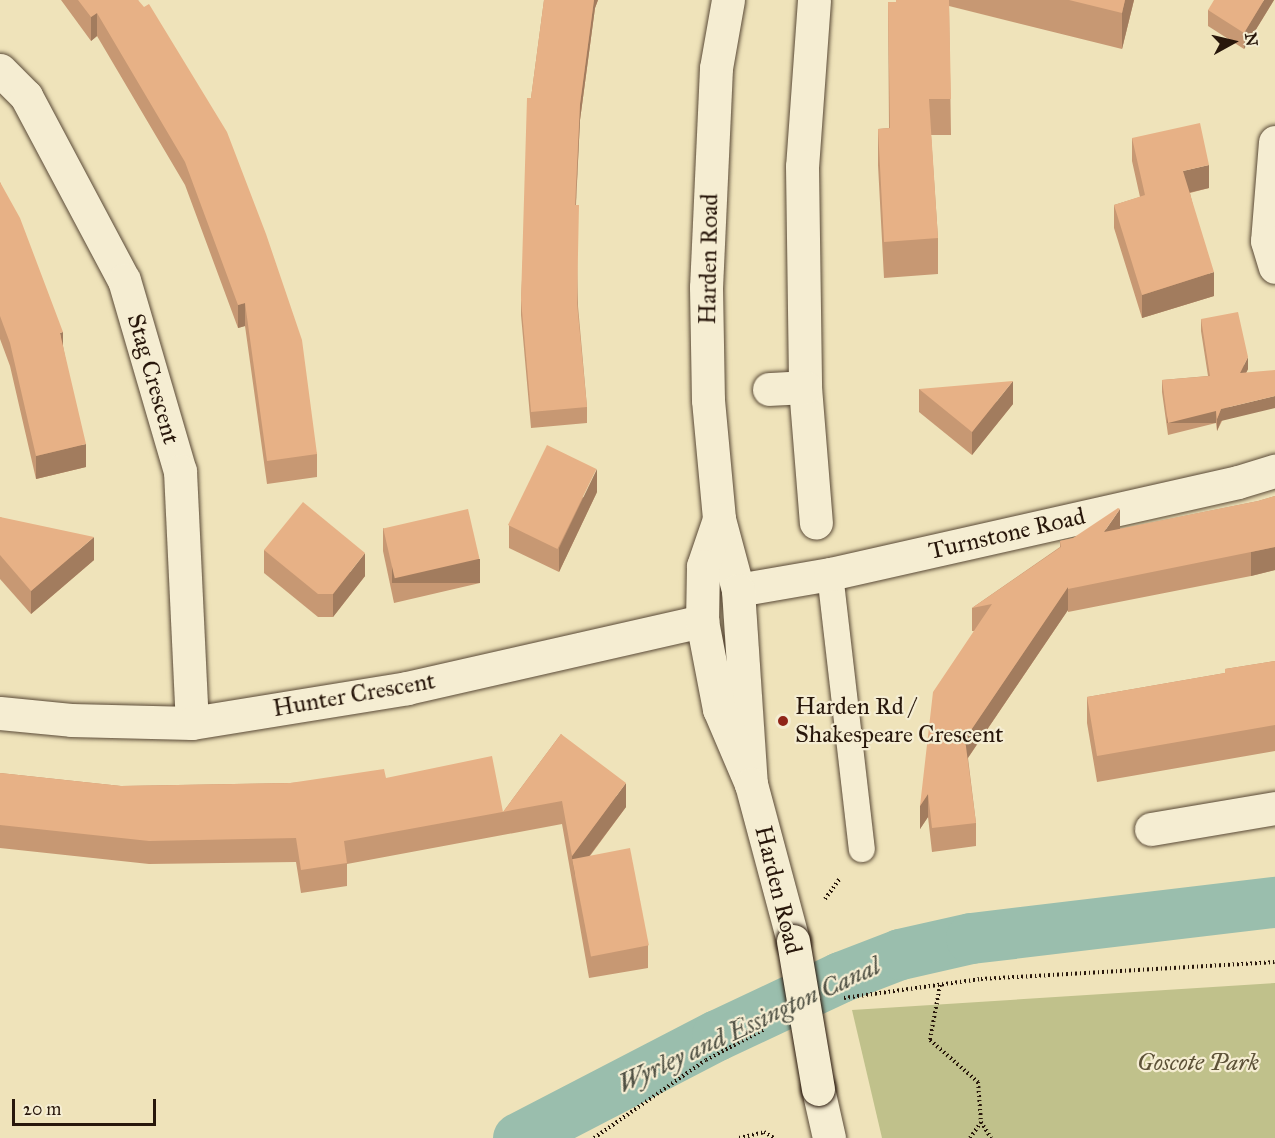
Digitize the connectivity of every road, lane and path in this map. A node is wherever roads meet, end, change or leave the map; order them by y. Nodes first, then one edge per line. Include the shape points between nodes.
1 (728, 0) edge
2 (814, 0) edge
3 (0, 70) edge
4 (1275, 142) edge
5 (1275, 267) edge
6 (805, 387) junction
7 (769, 389) dead end
8 (1275, 471) edge
9 (719, 519) junction
10 (816, 523) dead end
11 (830, 574) junction
12 (738, 590) junction
13 (702, 621) junction
14 (0, 713) edge
15 (192, 723) junction
16 (751, 784) junction
17 (1275, 808) edge
18 (1151, 829) dead end
19 (862, 849) joint
20 (793, 941) junction
21 (1275, 962) edge
22 (940, 985) junction
23 (833, 999) dead end
24 (775, 1025) dead end
25 (981, 1122) junction
26 (594, 1138) edge
27 (739, 1138) edge
28 (774, 1138) edge
29 (830, 1138) edge
30 (970, 1138) edge
31 (991, 1138) edge

1 - 9 street, Harden Road via 716,68 706,287 708,400
2 - 6 street via 802,166
3 - 15 street, Stag Crescent via 26,96 124,280 180,471
4 - 5 street via 1267,241
6 - 7 street
6 - 10 street
8 - 11 street, Turnstone Road
9 - 12 street, Harden Road
9 - 13 street, Harden Road via 703,566
11 - 12 street, Turnstone Road
11 - 19 lane
12 - 16 street, Harden Road
13 - 15 street, Hunter Crescent via 407,688
13 - 16 street, Harden Road via 719,709
14 - 15 street, Hunter Crescent via 71,720
16 - 20 street, Harden Road
17 - 18 street
19 - 20 path
20 - 29 street, Harden Road, bridge
21 - 22 path via 981,979
22 - 23 path
22 - 25 path via 930,1040 978,1082
24 - 26 path via 706,1060
25 - 30 path
25 - 31 path
27 - 28 path via 764,1132

